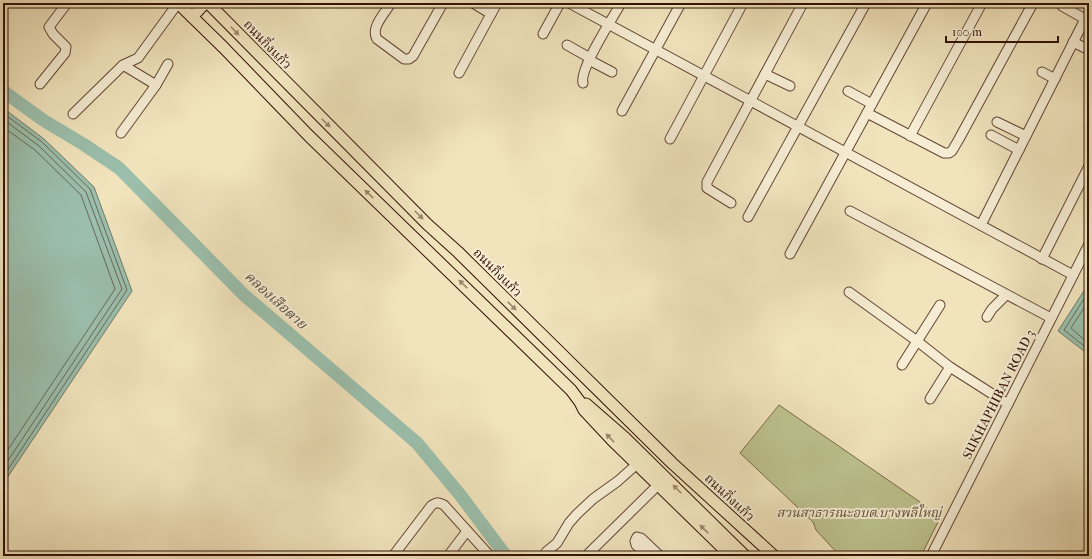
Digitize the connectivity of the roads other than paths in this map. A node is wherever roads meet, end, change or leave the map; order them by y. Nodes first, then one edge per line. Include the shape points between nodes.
1 (68, 3) edge
2 (178, 3) edge
3 (206, 3) edge
4 (391, 3) edge
5 (443, 3) edge
6 (473, 3) edge
7 (497, 3) edge
8 (560, 3) edge
9 (569, 3) edge
10 (621, 3) edge
11 (681, 3) edge
12 (743, 3) edge
13 (804, 3) edge
14 (866, 3) edge
15 (927, 3) edge
16 (982, 3) edge
17 (1033, 3) edge
18 (1060, 3) edge
19 (491, 14) junction
20 (1087, 16) edge
21 (192, 17) junction
22 (609, 25) junction
23 (543, 34) dead end
24 (1074, 42) junction
25 (567, 45) dead end
26 (656, 50) junction
27 (1089, 50) edge
28 (590, 59) junction
29 (168, 64) dead end
30 (123, 65) junction
31 (612, 72) dead end
32 (1042, 72) dead end
33 (459, 73) dead end
34 (765, 74) junction
35 (704, 76) junction
36 (1055, 79) junction
37 (583, 83) dead end
38 (40, 84) dead end
39 (156, 85) junction
40 (790, 86) dead end
41 (848, 91) dead end
42 (751, 101) junction
43 (872, 104) junction
44 (622, 111) dead end
45 (867, 113) junction
46 (73, 114) dead end
47 (997, 122) dead end
48 (797, 126) junction
49 (121, 133) dead end
50 (991, 135) dead end
51 (910, 136) junction
52 (1026, 136) junction
53 (670, 139) dead end
54 (1019, 150) junction
55 (845, 152) junction
56 (1089, 166) edge
57 (731, 203) dead end
58 (850, 211) dead end
59 (748, 217) dead end
60 (982, 225) junction
61 (1089, 244) edge
62 (790, 254) dead end
63 (1042, 259) junction
64 (1073, 275) junction
65 (849, 292) dead end
66 (1006, 295) junction
67 (940, 305) dead end
68 (987, 317) dead end
69 (1051, 318) junction
70 (917, 341) junction
71 (902, 365) dead end
72 (950, 367) junction
73 (576, 396) junction
74 (930, 400) dead end
75 (1008, 404) junction
76 (637, 464) junction
77 (658, 485) junction
78 (467, 531) junction
79 (765, 551) edge
80 (546, 552) dead end
81 (392, 556) edge
82 (448, 556) edge
83 (490, 556) edge
84 (586, 556) edge
85 (648, 556) edge
86 (660, 556) edge
87 (732, 556) edge
88 (745, 556) edge
89 (774, 556) edge
90 (931, 556) edge

1 - 38 street via 49,27 66,47 65,53
2 - 21 main road
2 - 30 street via 138,58
3 - 21 main road
3 -> 79 main road, ถนนกิ่งแก้ว via 427,224
4 - 5 street via 374,35 404,59 409,60
6 - 19 street
7 - 19 street
8 - 23 street
9 - 22 street
10 - 22 street
11 - 26 street
12 - 35 street
13 - 34 street
14 - 48 street
15 - 43 street
16 - 51 street
17 - 51 street via 952,151 944,152
18 - 20 street
19 - 33 street
20 - 24 street
73 -> 21 main road via 309,136
22 - 26 street
22 - 28 street
24 - 27 street
24 - 36 street
25 - 28 street
26 - 35 street
26 - 44 street
28 - 31 street
28 - 37 street via 582,76
29 - 39 street
30 - 39 street
30 - 46 street
32 - 36 street
34 - 40 street
34 - 42 street
35 - 42 street
35 - 53 street
36 - 52 street
39 - 49 street
41 - 43 street
42 - 48 street
42 - 57 street via 707,182 707,188
43 - 45 street
45 - 51 street
45 - 55 street
47 - 52 street
48 - 55 street
48 - 59 street
50 - 54 street
52 - 54 street
54 - 60 street
55 - 60 street
55 - 62 street
56 - 63 street
58 - 66 street
60 - 63 street
61 - 64 street, SUKHAPHIBAN ROAD 3
63 - 64 street
64 - 69 street, SUKHAPHIBAN ROAD 3
65 - 70 street
66 - 68 street
66 - 69 street
67 - 70 street
69 - 75 street, SUKHAPHIBAN ROAD 3
70 - 71 street
70 - 72 street
72 - 74 street
72 - 75 street
76 -> 73 main road via 588,415
88 -> 73 main road via 625,438
75 - 90 street, SUKHAPHIBAN ROAD 3
76 - 77 main road
76 - 80 street via 577,514 557,543
77 - 84 street
87 -> 77 main road
78 - 81 street via 444,505 436,502
78 - 82 street
78 - 83 street
79 - 89 main road, ถนนกิ่งแก้ว
85 - 86 street via 636,545 637,537

